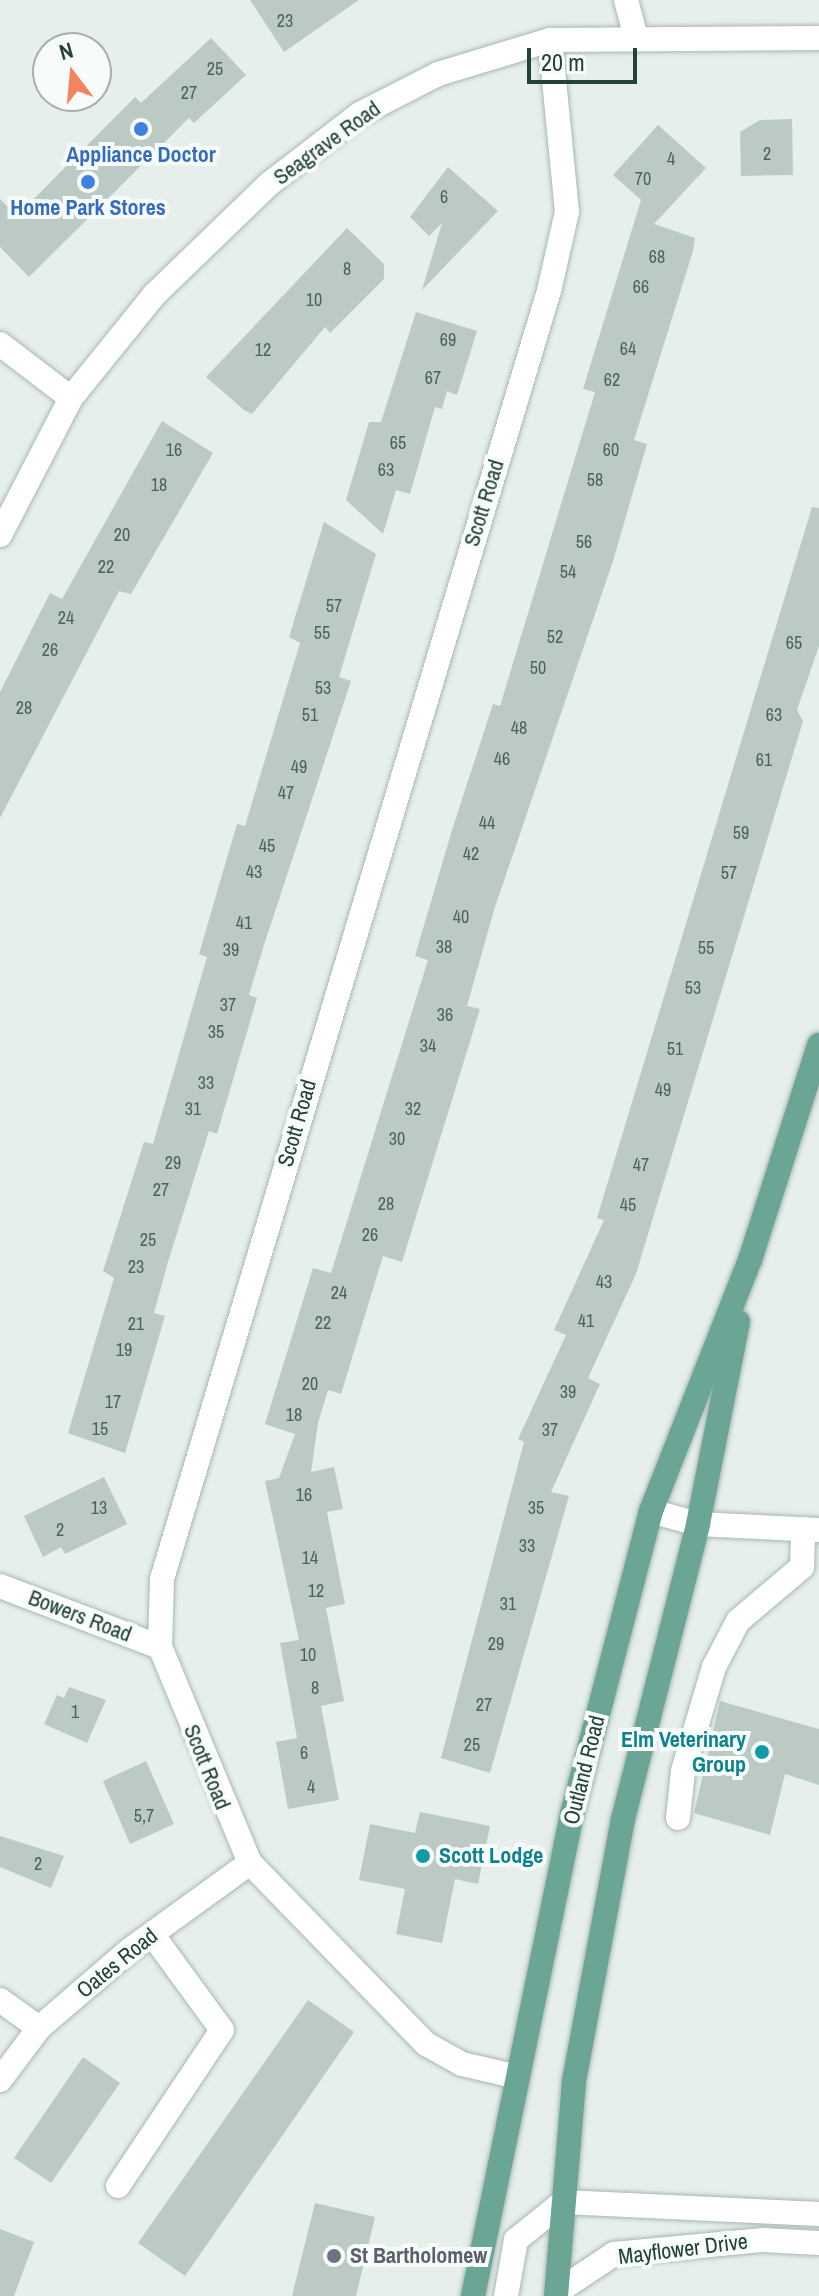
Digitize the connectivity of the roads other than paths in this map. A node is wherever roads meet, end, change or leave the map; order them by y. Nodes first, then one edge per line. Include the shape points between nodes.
1 (626, 0) edge
2 (636, 37) junction
3 (819, 38) edge
4 (550, 40) junction
5 (0, 344) edge
6 (71, 398) junction
7 (0, 535) edge
8 (819, 1045) edge
9 (750, 1260) junction
10 (651, 1511) junction
11 (698, 1524) junction
12 (811, 1529) edge
13 (0, 1586) edge
14 (160, 1647) junction
15 (678, 1818) dead end
16 (250, 1863) junction
17 (152, 1934) junction
18 (0, 2000) edge
19 (39, 2028) junction
20 (514, 2076) junction
21 (0, 2080) edge
22 (118, 2186) dead end
23 (563, 2202) junction
24 (819, 2214) edge
25 (819, 2243) edge
26 (556, 2294) edge
27 (473, 2296) edge
28 (506, 2296) edge

1 - 2 street
2 - 3 street, Seagrave Road
2 - 4 street, Seagrave Road
4 - 6 street, Seagrave Road via 438,74 360,114 269,184 154,295
4 - 14 street, Scott Road via 567,212 549,291 162,1579
5 - 6 street
6 - 7 street, Seagrave Road
8 - 9 main road, Outland Road
9 - 10 main road, Outland Road
9 - 11 main road, Outland Road
10 - 11 street
10 - 20 main road, Outland Road via 572,1814
11 - 12 street
11 - 23 main road, Outland Road via 623,1819 574,2081
12 - 15 street via 802,1567 738,1621 714,1667 683,1771
13 - 14 street, Bowers Road
14 - 16 street, Scott Road
16 - 17 street, Oates Road
16 - 20 street, Scott Road via 426,2044 462,2064
17 - 19 street, Oates Road
17 - 22 street via 222,2030
18 - 19 street
19 - 21 street, Oates Road
20 - 27 main road, Outland Road
23 - 24 street, Mayflower Drive
23 - 26 main road, Outland Road
23 - 28 street via 516,2240
25 - 26 street, Mayflower Drive via 763,2240 614,2254

